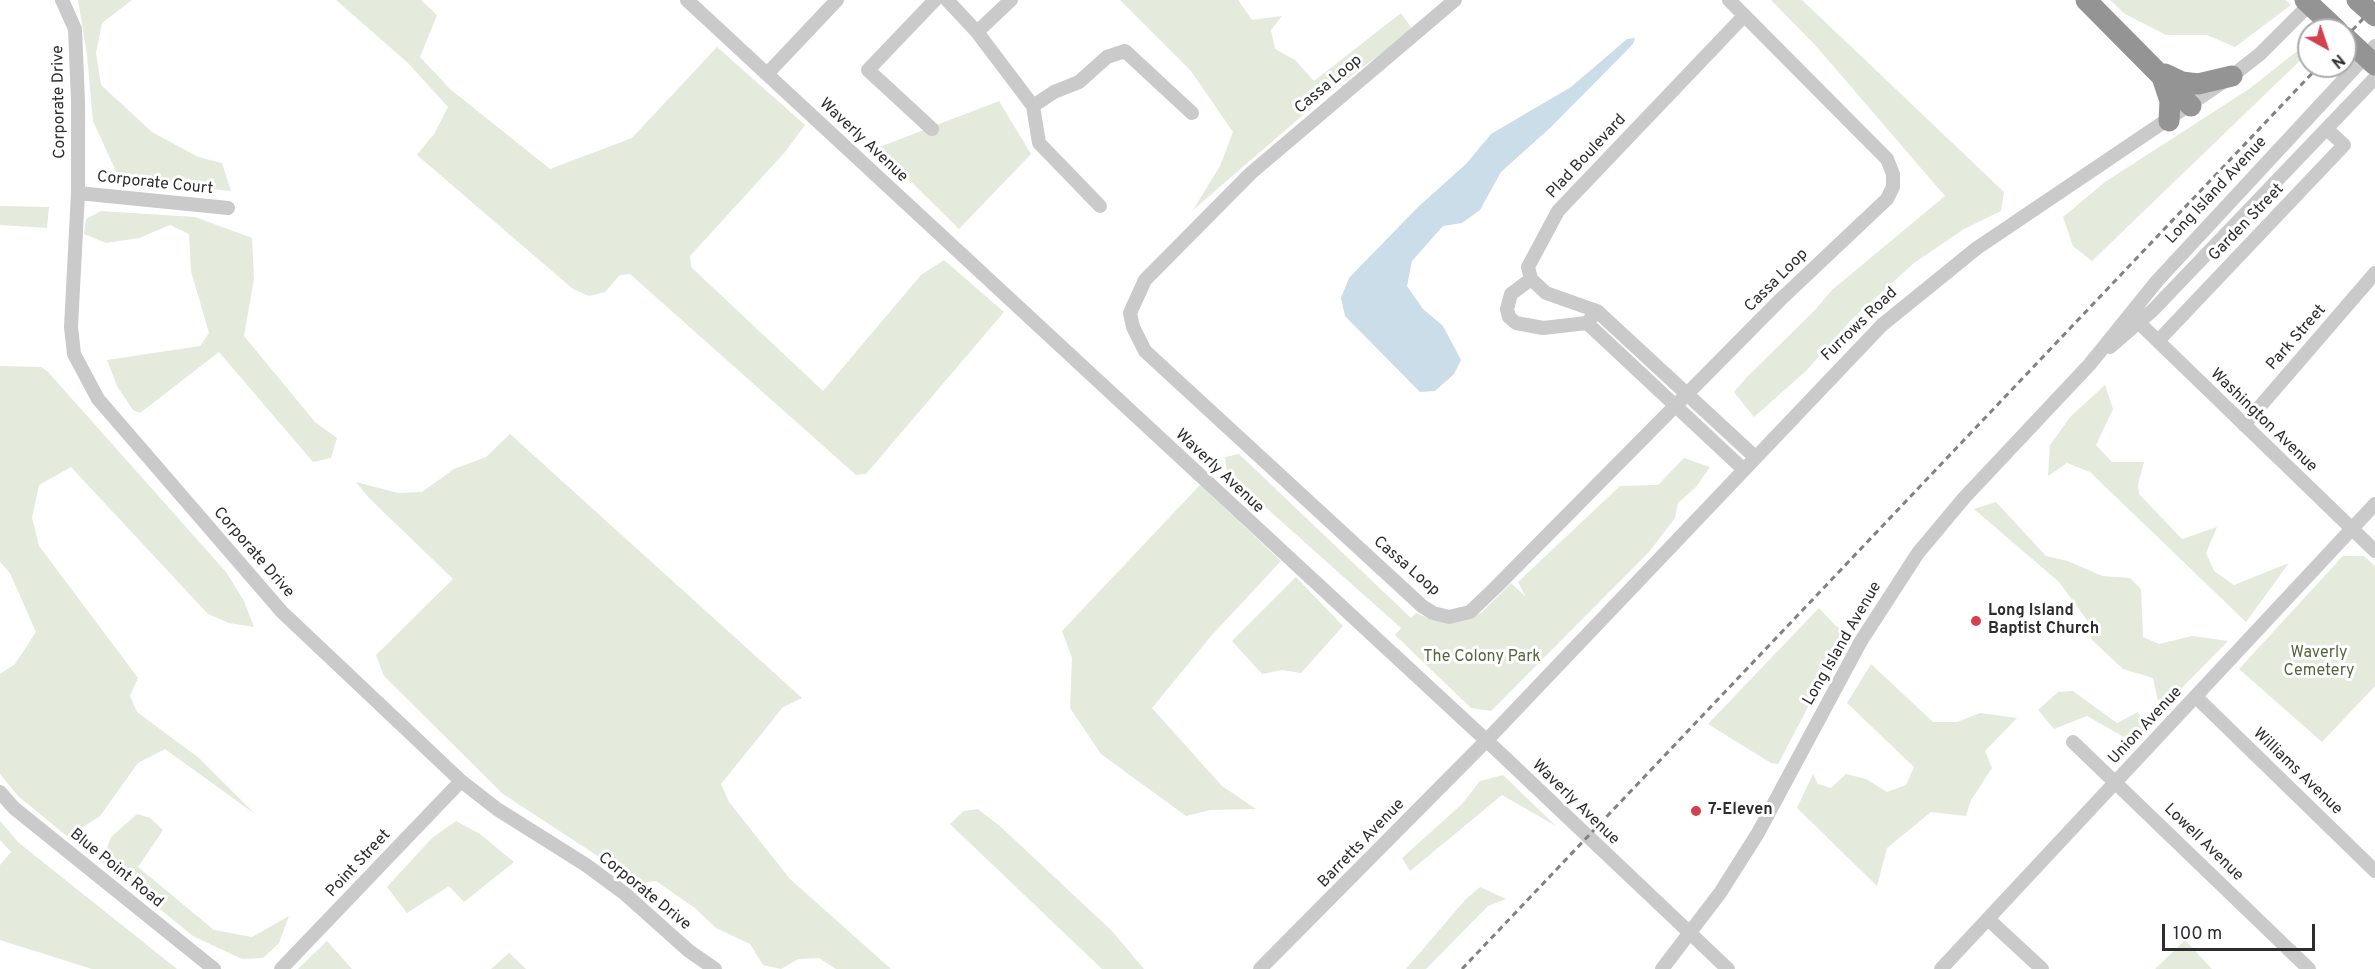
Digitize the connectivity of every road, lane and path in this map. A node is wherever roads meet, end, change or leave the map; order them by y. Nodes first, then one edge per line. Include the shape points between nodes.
1 (62, 0) edge
2 (687, 0) edge
3 (837, 0) edge
4 (935, 0) edge
5 (947, 0) edge
6 (1011, 0) edge
7 (1455, 0) edge
8 (1729, 0) edge
9 (2086, 0) edge
10 (2305, 0) edge
11 (2314, 0) edge
12 (2357, 0) edge
13 (2375, 16) edge
14 (1743, 17) junction
15 (2324, 18) edge
16 (977, 32) junction
17 (2375, 46) edge
18 (2357, 48) edge
19 (2375, 65) edge
20 (2159, 71) junction
21 (767, 74) junction
22 (2232, 76) junction
23 (2375, 78) edge
24 (1033, 106) junction
25 (2191, 106) junction
26 (1192, 113) dead end
27 (2169, 121) junction
28 (932, 129) dead end
29 (2327, 129) junction
30 (78, 193) junction
31 (1100, 206) dead end
32 (228, 208) dead end
33 (2375, 273) edge
34 (1531, 279) junction
35 (1597, 311) junction
36 (2134, 319) junction
37 (1587, 323) junction
38 (2158, 341) junction
39 (1687, 394) junction
40 (1676, 406) junction
41 (2244, 425) junction
42 (1755, 457) junction
43 (1743, 469) junction
44 (2375, 504) edge
45 (2352, 529) junction
46 (2375, 551) edge
47 (2196, 697) junction
48 (1486, 741) junction
49 (2073, 742) dead end
50 (461, 781) junction
51 (2116, 782) junction
52 (0, 792) edge
53 (2375, 871) edge
54 (1988, 919) junction
55 (1690, 934) junction
56 (214, 969) edge
57 (281, 969) edge
58 (715, 969) edge
59 (1260, 969) edge
60 (1662, 969) edge
61 (1728, 969) edge
62 (1941, 969) edge
63 (2042, 969) edge
64 (2309, 969) edge

1 - 30 street, Corporate Drive via 75,29
2 - 21 street, Waverly Avenue
3 - 21 street
4 - 28 street via 868,70
5 - 16 street
6 - 16 street
7 - 40 street, Cassa Loop via 1251,172 1144,280 1130,313 1139,341 1145,351 1422,606 1449,617 1470,612
8 - 14 street, Cassa Loop
9 - 20 highway
10 - 15 highway, bridge
11 - 22 street, Furrows Road
12 - 13 highway, bridge
14 - 34 street, Plad Boulevard via 1558,211 1528,267
14 - 39 street, Cassa Loop via 1887,159 1893,187 1887,199
16 - 24 street
17 - 36 street, Long Island Avenue
18 - 19 highway, bridge
20 - 22 highway via 2182,82 2198,84
20 - 25 highway
20 - 27 highway via 2170,101
21 - 48 street, Waverly Avenue
22 - 25 street, Furrows Road
23 - 29 street, Long Island Avenue
24 - 26 street via 1079,82 1107,57 1125,51
24 - 31 street via 1039,143
25 - 27 street, Furrows Road
27 - 42 street, Furrows Road via 1925,287 1868,338
29 - 36 street, Long Island Avenue
29 - 38 street, Garden Street via 2344,145
30 - 32 street, Corporate Court
30 - 50 street, Corporate Drive via 70,327 74,354 98,399 282,612
33 - 41 street, Park Street
34 - 35 street via 1546,293
34 - 37 street via 1510,294 1507,309 1516,323 1543,328
35 - 37 street
35 - 39 street
36 - 38 street, Washington Avenue
36 - 55 street, Long Island Avenue via 1958,504 1906,570 1861,641 1764,823
37 - 40 street
38 - 41 street, Washington Avenue
39 - 40 street, Cassa Loop
39 - 42 street
40 - 43 street
41 - 45 street, Washington Avenue
42 - 43 street, Furrows Road
43 - 48 street, Furrows Road
44 - 45 street, Union Avenue
45 - 46 street, Washington Avenue
45 - 47 street, Union Avenue
47 - 51 street, Union Avenue
47 - 53 street, Williams Avenue
48 - 55 street, Waverly Avenue
48 - 59 street, Barretts Avenue
49 - 51 street, Lowell Avenue
50 - 57 street, Point Street
50 - 58 street, Corporate Drive via 624,893
51 - 54 street, Union Avenue
51 - 64 street, Lowell Avenue
52 - 56 street, Blue Point Road via 14,808
54 - 62 street, Union Avenue
54 - 63 street
55 - 60 street, Long Island Avenue
55 - 61 street, Waverly Avenue

